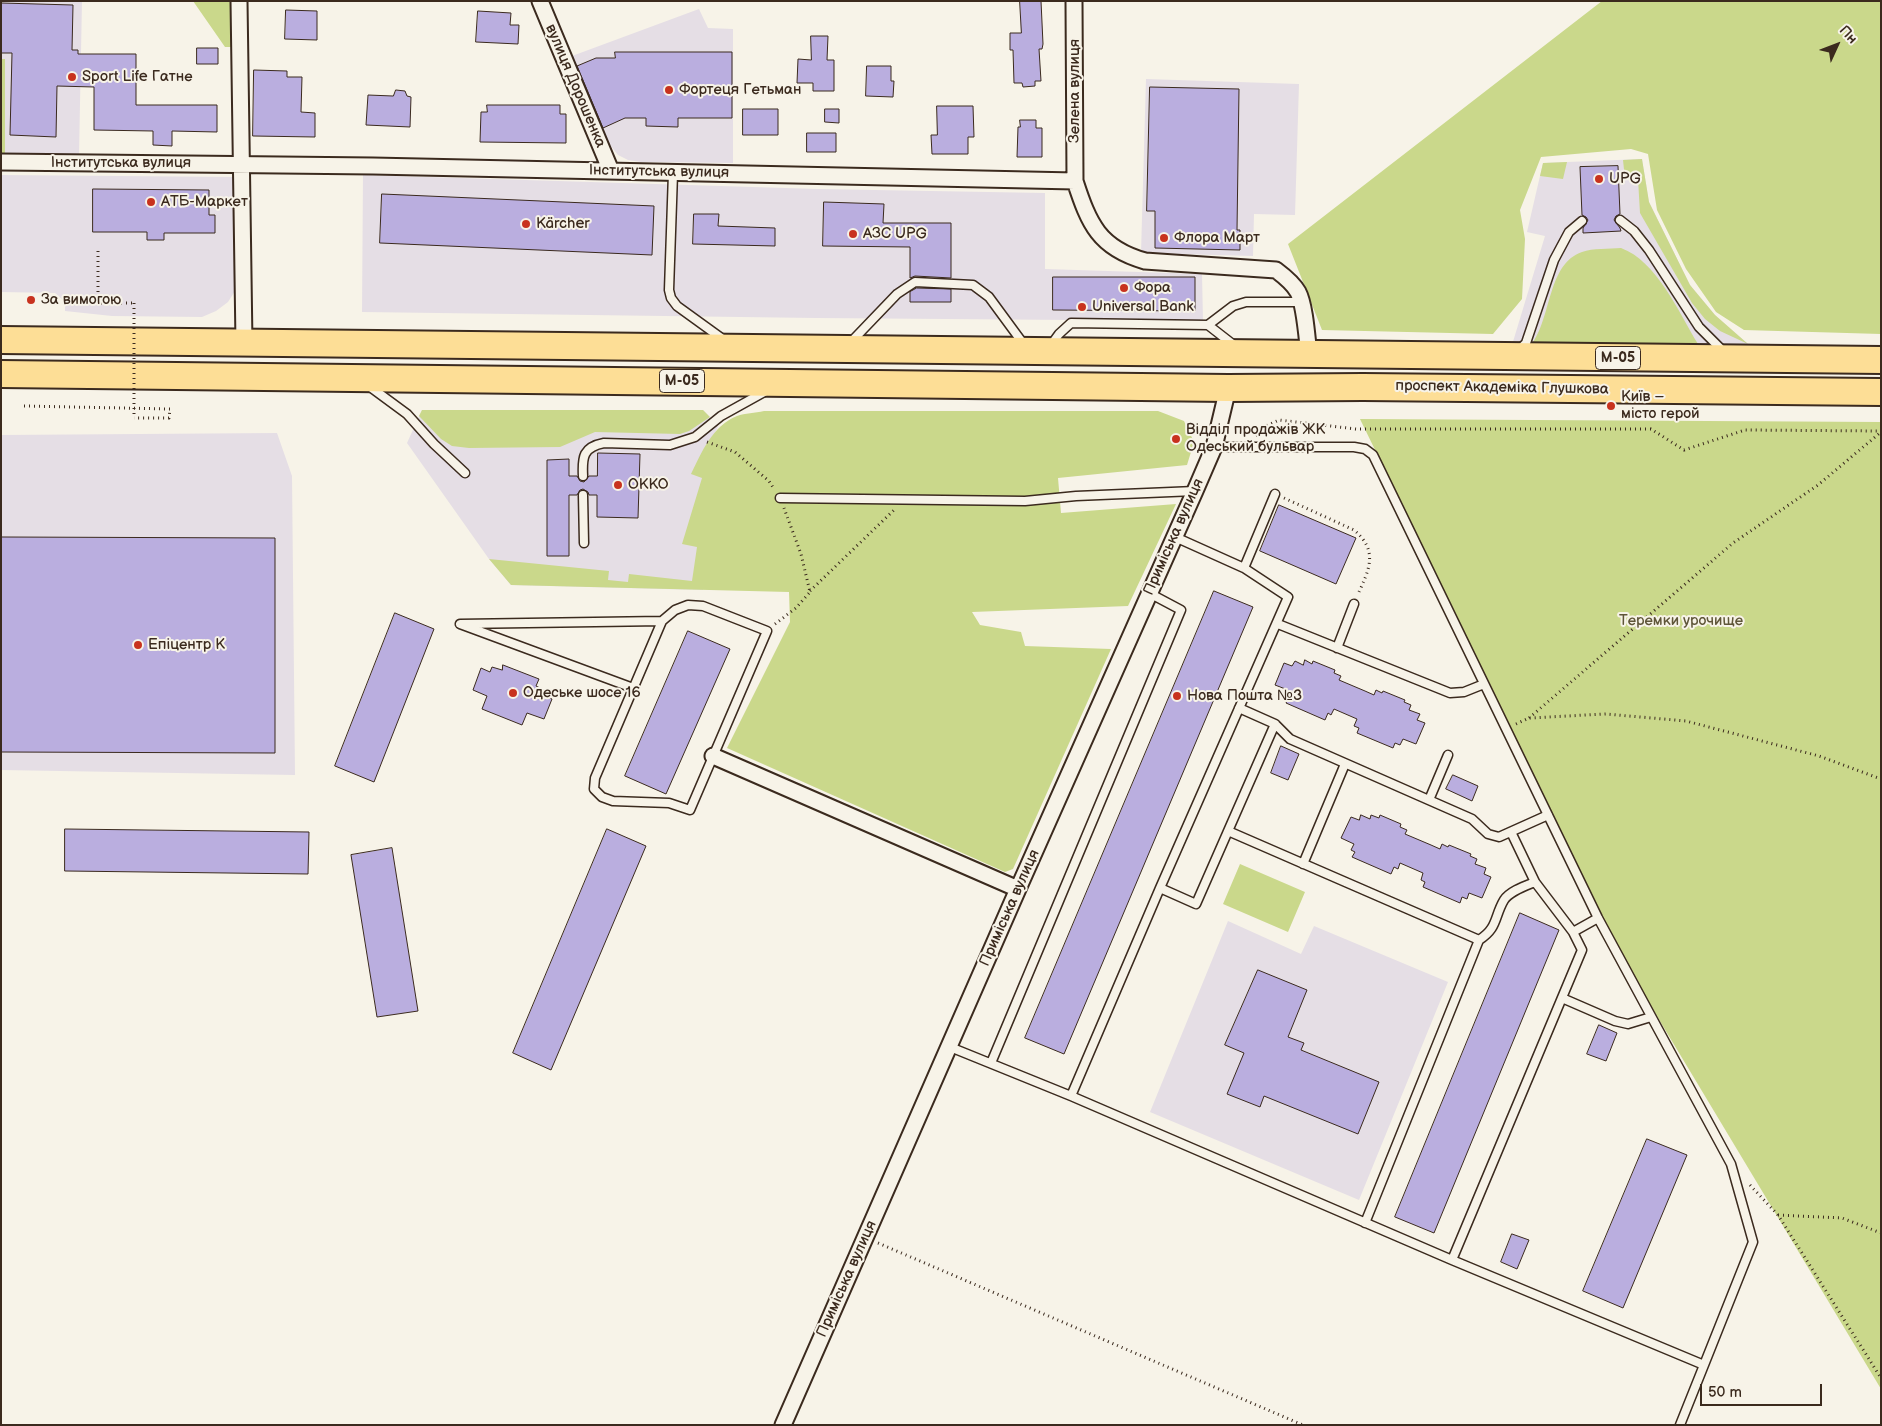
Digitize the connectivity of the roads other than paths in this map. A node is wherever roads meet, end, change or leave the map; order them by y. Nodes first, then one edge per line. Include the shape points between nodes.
1 (239, 1) edge
2 (540, 1) edge
3 (1074, 1) edge
4 (1, 162) edge
5 (242, 164) junction
6 (610, 171) junction
7 (673, 172) junction
8 (1076, 181) junction
9 (1620, 220) dead end
10 (1582, 221) dead end
11 (1301, 302) junction
12 (1208, 325) junction
13 (1, 340) edge
14 (244, 343) junction
15 (736, 348) junction
16 (845, 349) junction
17 (1038, 352) junction
18 (1244, 354) junction
19 (1309, 354) junction
20 (1512, 357) junction
21 (1730, 358) junction
22 (1881, 360) edge
23 (1, 374) edge
24 (357, 378) junction
25 (784, 382) junction
26 (1228, 388) junction
27 (1881, 392) edge
28 (1214, 446) junction
29 (465, 473) dead end
30 (583, 476) dead end
31 (1195, 491) junction
32 (1275, 494) road end
33 (583, 495) dead end
34 (780, 498) road end
35 (1175, 537) junction
36 (584, 543) dead end
37 (1244, 568) junction
38 (1149, 593) junction
39 (1354, 604) road end
40 (662, 621) junction
41 (1278, 624) junction
42 (1337, 648) junction
43 (1484, 684) junction
44 (633, 688) junction
45 (1239, 708) junction
46 (1276, 724) junction
47 (1448, 755) dead end
48 (713, 756) junction
49 (1344, 764) junction
50 (1429, 800) junction
51 (1548, 815) junction
52 (1228, 831) junction
53 (1511, 832) junction
54 (1303, 864) junction
55 (1535, 882) junction
56 (1160, 888) junction
57 (1018, 890) junction
58 (1598, 918) junction
59 (1573, 932) junction
60 (1479, 940) junction
61 (1562, 998) junction
62 (1651, 1016) junction
63 (950, 1047) junction
64 (991, 1063) junction
65 (1071, 1096) junction
66 (1365, 1223) junction
67 (1452, 1260) junction
68 (1704, 1365) junction
69 (783, 1425) edge
70 (1680, 1425) edge

1 - 5 street
2 - 6 street, вулиця Дорошенка
3 - 8 street, Зелена вулиця
4 - 5 street, Інститутська вулиця
5 - 6 street, Інститутська вулиця
5 - 14 street
6 - 7 street, Інститутська вулиця
7 - 8 street, Інститутська вулиця
7 - 15 lane via 671,298 677,306
8 - 11 street, Зелена вулиця via 1094,228 1107,243 1127,256 1145,261 1276,270 1298,292
9 - 21 lane via 1649,250 1699,327
10 - 20 lane via 1568,232 1554,260 1526,343
11 - 12 lane via 1246,302 1232,306
11 - 19 street
12 - 17 lane via 1071,323
12 - 18 lane
13 - 14 highway, М-05
14 - 15 highway, М-05
15 - 16 highway, М-05
16 - 17 highway, М-05
16 - 17 lane via 897,294 915,282 973,285
17 - 18 highway, М-05
18 - 19 highway, М-05
19 - 20 highway, проспект Академіка Глушкова / М-05
20 - 21 highway, проспект Академіка Глушкова / М-05
21 - 22 highway, проспект Академіка Глушкова / М-05
23 - 24 highway, М-05
24 - 25 highway, М-05
24 - 29 lane via 407,414
25 - 26 highway, М-05
25 - 30 lane via 721,416 695,437 670,445 595,444 583,457
26 - 27 highway, проспект Академіка Глушкова / М-05
26 - 28 street, Приміська вулиця
28 - 31 street, Приміська вулиця
28 - 43 lane via 1354,447 1373,455
31 - 34 lane via 1025,501
31 - 35 street, Приміська вулиця
32 - 37 lane
33 - 36 lane
35 - 37 lane
35 - 38 street, Приміська вулиця
37 - 41 lane via 1288,597
38 - 57 street, Приміська вулиця
38 - 64 lane via 1182,610
39 - 42 lane
40 - 44 lane
40 - 44 lane via 460,624
40 - 48 lane via 675,610 688,605 703,606 767,631
41 - 42 lane
41 - 45 lane
42 - 43 lane via 1450,693 1464,692
43 - 51 lane
44 - 48 lane via 595,778 594,789 602,797 613,802 669,803 690,810
45 - 46 lane
45 - 56 lane
46 - 49 lane via 1290,738
46 - 52 lane
47 - 50 lane
48 - 57 street
49 - 50 lane
49 - 54 lane
50 - 53 lane via 1472,819 1488,834 1499,837
51 - 53 lane
51 - 58 lane
52 - 54 lane
52 - 56 lane via 1196,904
53 - 55 lane
54 - 60 lane
55 - 59 lane
55 - 60 lane via 1510,894 1494,926
56 - 65 lane
57 - 63 street, Приміська вулиця
58 - 59 lane
58 - 62 lane
59 - 61 lane via 1582,950
60 - 66 lane
61 - 62 lane via 1628,1024
61 - 67 lane
62 - 68 lane via 1731,1164 1753,1242
63 - 64 lane
63 - 69 street, Приміська вулиця
64 - 65 lane
65 - 66 lane
66 - 67 lane
67 - 68 lane
68 - 70 lane

